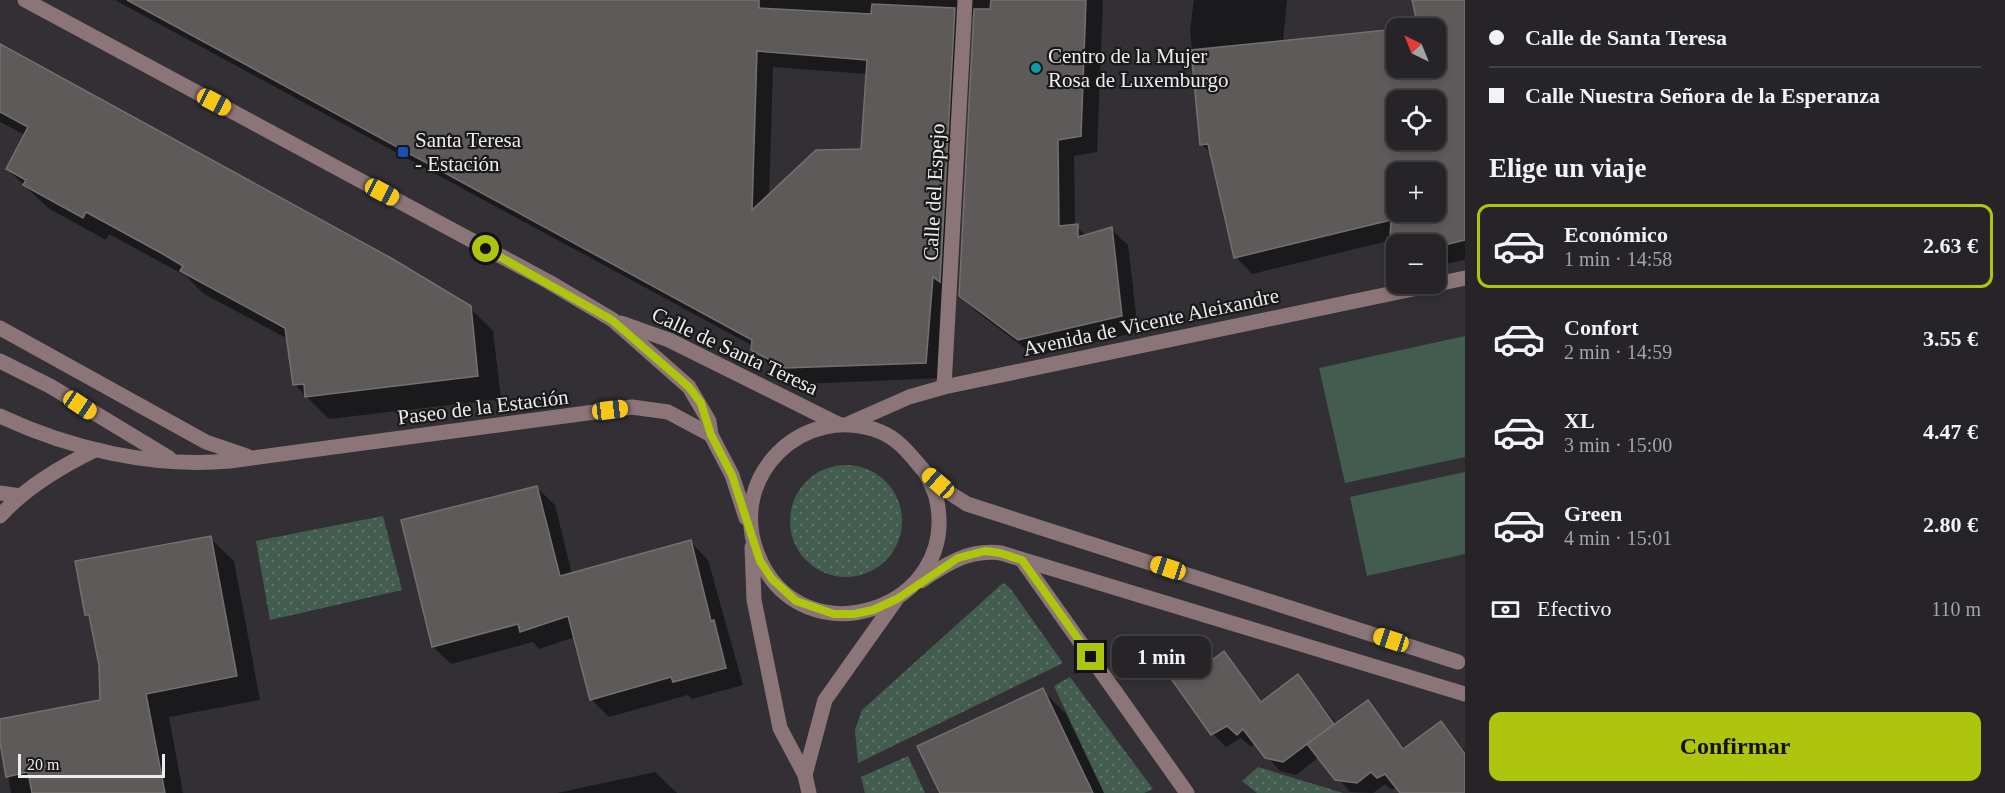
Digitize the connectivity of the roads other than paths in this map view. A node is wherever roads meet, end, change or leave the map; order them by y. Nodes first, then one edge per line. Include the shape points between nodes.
1 (26, 0) edge
2 (965, 0) edge
3 (1465, 278) edge
4 (612, 320) junction
5 (0, 328) edge
6 (0, 361) edge
7 (944, 387) junction
8 (0, 417) edge
9 (844, 424) junction
10 (711, 435) junction
11 (95, 450) junction
12 (255, 458) junction
13 (176, 462) junction
14 (925, 472) junction
15 (0, 493) edge
16 (20, 496) junction
17 (0, 516) edge
18 (750, 532) junction
19 (1022, 560) junction
20 (916, 584) junction
21 (897, 599) junction
22 (1458, 662) dead end
23 (1465, 694) edge
24 (805, 776) junction
25 (809, 793) edge
26 (1187, 793) edge

1 - 4 street, Calle de Santa Teresa via 549,282
2 - 7 street, Calle del Espejo
3 - 7 street, Avenida de Vicente Aleixandre
4 - 9 street, Calle de Santa Teresa via 669,340
4 - 10 street, Calle de Santa Teresa via 689,387 701,403
5 - 12 street, Paseo de la Estación via 206,442
6 - 13 street, Paseo de la Estación via 50,386
7 - 9 street, Avenida de Vicente Aleixandre
8 - 11 street, Paseo de la Estación
9 - 14 street via 882,432 905,447
9 - 18 street via 807,432 767,465 757,483
10 - 12 street, Paseo de la Estación via 668,412 632,407
10 - 18 street, Calle de Santa Teresa via 732,475
11 - 13 street, Paseo de la Estación
11 - 16 street
12 - 13 street, Paseo de la Estación
14 - 20 street via 936,496 938,521 929,563
14 - 22 street via 968,504
15 - 16 street
16 - 17 street
18 - 21 street via 772,579 796,601 834,614 854,614
18 - 24 street via 754,600 780,728
19 - 20 street via 1000,553 974,552
19 - 23 street
19 - 26 street
20 - 21 street
21 - 24 street via 825,700
24 - 25 street

